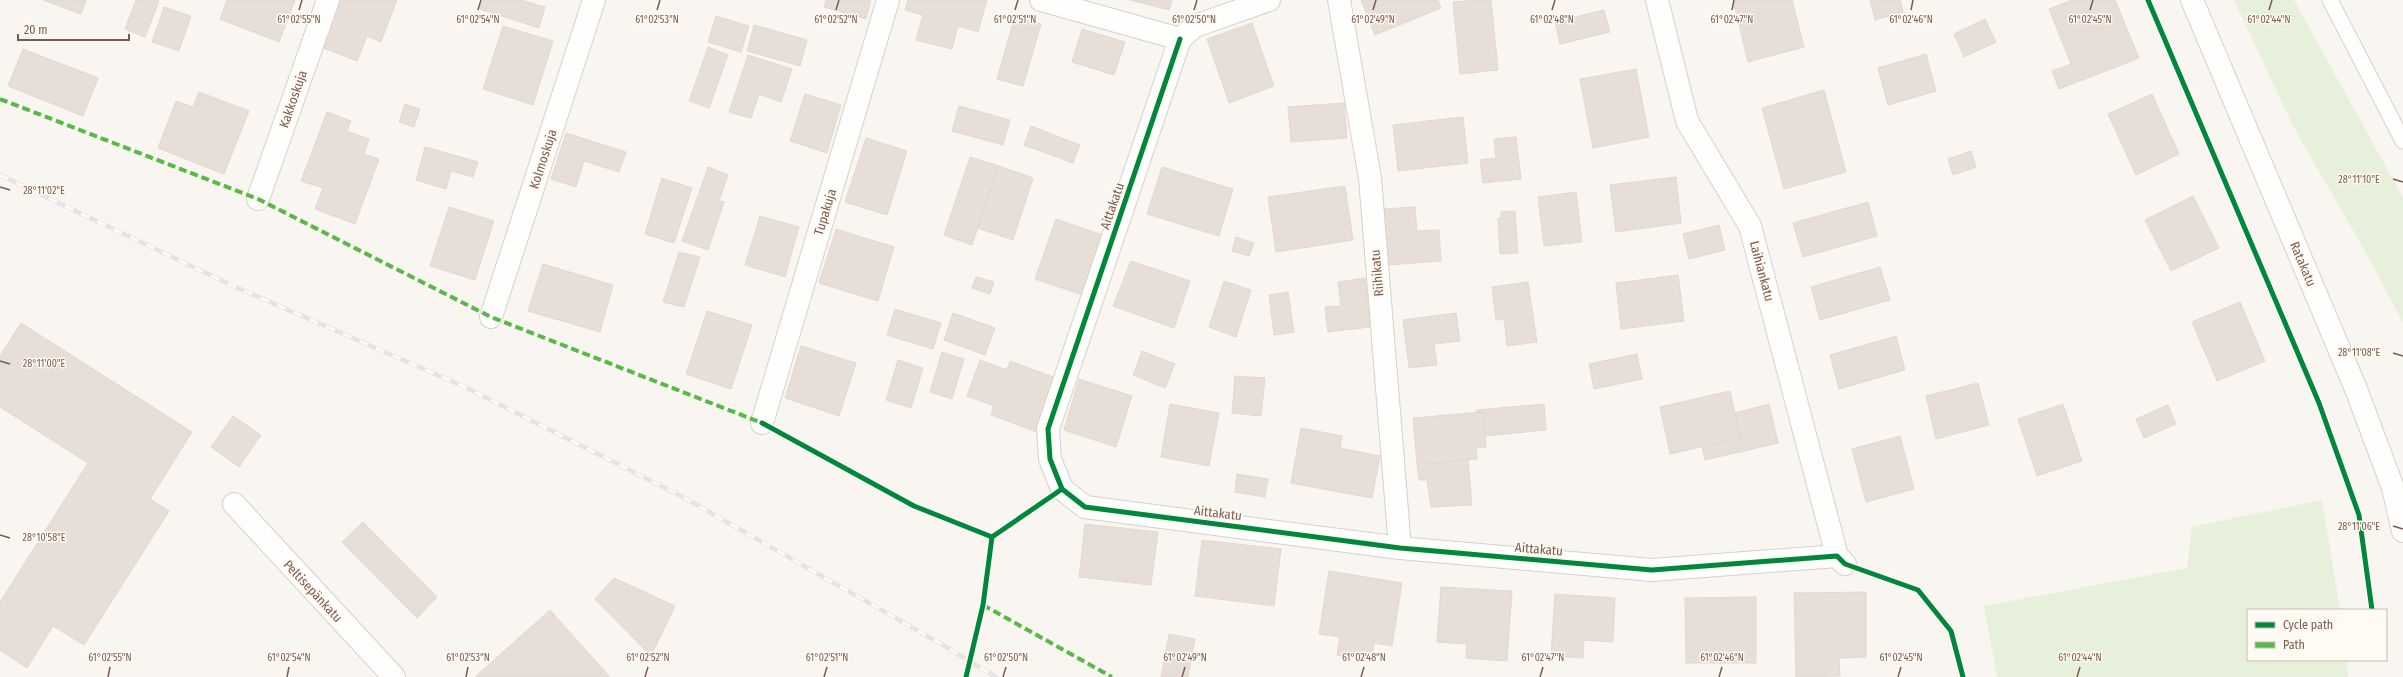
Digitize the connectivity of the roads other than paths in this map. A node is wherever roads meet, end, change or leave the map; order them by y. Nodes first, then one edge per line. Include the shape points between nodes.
1 (328, 0) edge
2 (594, 0) edge
3 (888, 0) edge
4 (1041, 0) edge
5 (1269, 0) edge
6 (1339, 0) edge
7 (1657, 0) edge
8 (2192, 0) edge
9 (2330, 0) edge
10 (1090, 7) edge
11 (1180, 39) junction
12 (2403, 141) edge
13 (258, 199) dead end
14 (491, 317) dead end
15 (762, 423) dead end
16 (234, 504) dead end
17 (2403, 531) edge
18 (1400, 548) junction
19 (1841, 560) joint
20 (394, 677) edge

1 - 13 street, Kakkoskuja
2 - 14 street, Kolmoskuja
3 - 15 street, Tupakuja
4 - 10 street
5 - 11 street via 1195,26
6 - 18 street, Riihikatu via 1370,178
7 - 19 street, Laihiankatu via 1686,122 1750,226
8 - 17 street, Ratakatu via 2356,389 2393,488
9 - 12 lane
10 - 11 street
11 - 18 street, Aittakatu via 1048,429 1050,459 1062,489 1085,507
16 - 20 street, Peltisepänkatu
18 - 19 street, Aittakatu via 1652,570

